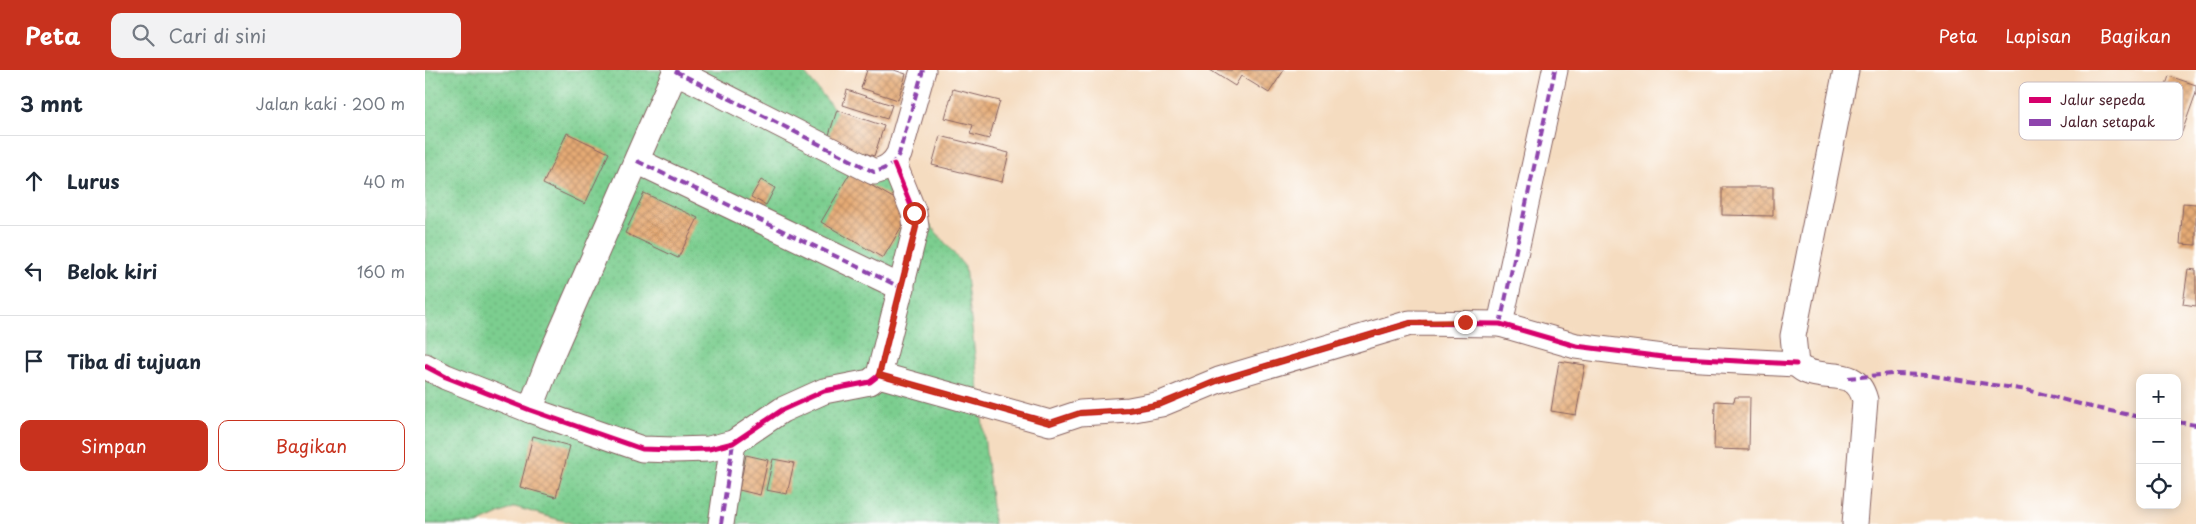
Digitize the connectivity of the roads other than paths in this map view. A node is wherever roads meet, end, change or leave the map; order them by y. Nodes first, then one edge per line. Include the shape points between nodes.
1 (923, 70) edge
2 (1555, 70) edge
3 (1846, 70) edge
4 (675, 71) edge
5 (637, 161) junction
6 (893, 164) junction
7 (902, 288) junction
8 (1500, 324) junction
9 (1796, 364) junction
10 (425, 366) edge
11 (879, 375) junction
12 (529, 410) junction
13 (733, 443) junction
14 (721, 524) edge
15 (1855, 524) edge

1 - 6 street via 899,154
2 - 8 street
3 - 9 street via 1793,336
4 - 5 street
4 - 6 street via 874,172
5 - 7 street
5 - 12 street
6 - 7 street via 914,213 916,227
7 - 11 street
8 - 9 street via 1576,346 1663,357
8 - 11 street via 1410,323 1219,380 1161,404 1080,413 1050,423
9 - 15 street via 1806,371 1848,378 1863,391 1865,400
10 - 12 street
11 - 13 street via 870,382 824,391 782,410
12 - 13 street via 642,449 709,450
13 - 14 street

